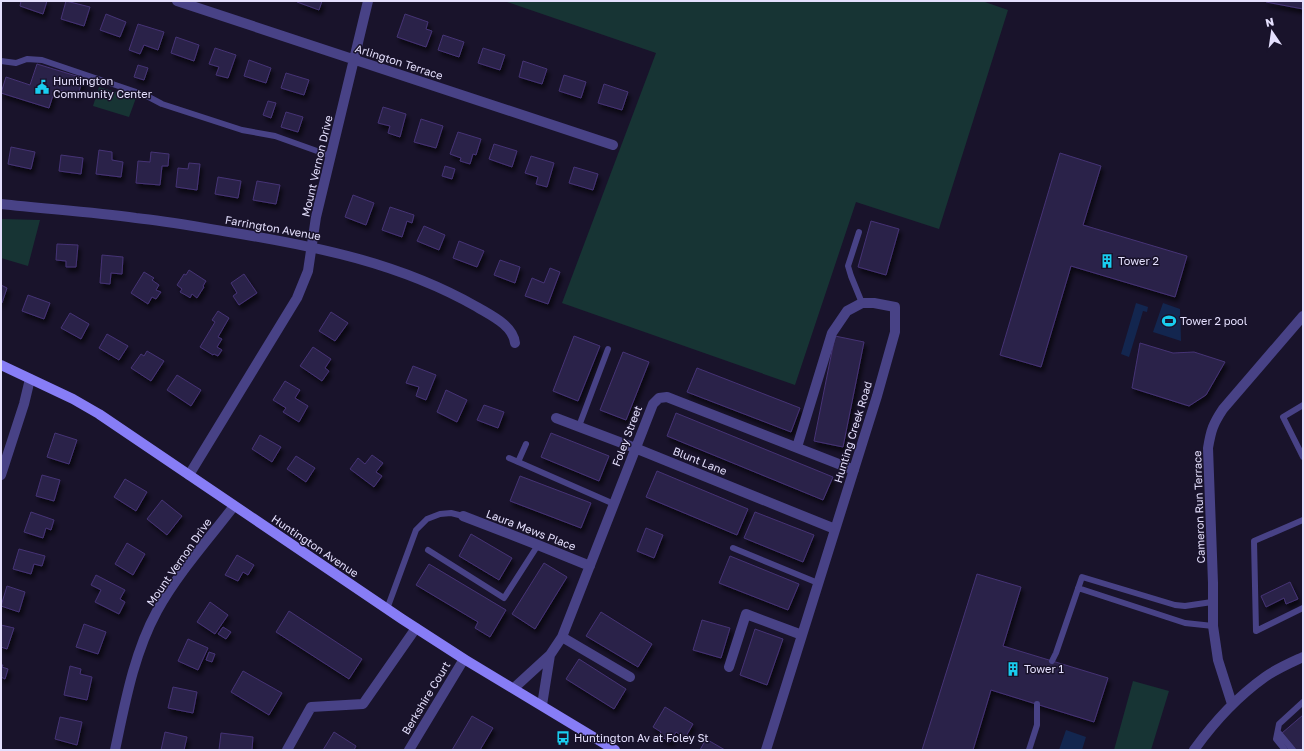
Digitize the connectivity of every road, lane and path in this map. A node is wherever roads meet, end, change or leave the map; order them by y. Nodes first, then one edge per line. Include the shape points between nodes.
1 (177, 1) edge
2 (368, 1) edge
3 (354, 60) junction
4 (1, 62) edge
5 (614, 145) dead end
6 (331, 156) junction
7 (1, 204) edge
8 (859, 232) dead end
9 (312, 247) junction
10 (862, 303) junction
11 (1303, 316) edge
12 (515, 343) dead end
13 (608, 349) dead end
14 (1, 365) edge
15 (30, 378) junction
16 (1303, 405) edge
17 (556, 418) dead end
18 (579, 426) junction
19 (526, 444) dead end
20 (635, 448) junction
21 (797, 448) junction
22 (1303, 457) edge
23 (509, 458) dead end
24 (518, 462) junction
25 (854, 470) junction
26 (1, 475) edge
27 (188, 475) junction
28 (614, 504) junction
29 (234, 506) junction
30 (463, 516) joint
31 (1303, 520) edge
32 (835, 529) junction
33 (538, 545) junction
34 (733, 548) dead end
35 (428, 550) dead end
36 (590, 566) junction
37 (818, 582) junction
38 (1078, 588) junction
39 (1212, 602) junction
40 (1303, 608) edge
41 (387, 609) junction
42 (1213, 626) junction
43 (416, 628) junction
44 (802, 635) junction
45 (562, 637) junction
46 (550, 655) junction
47 (1303, 657) edge
48 (464, 659) junction
49 (1052, 661) dead end
50 (729, 667) dead end
51 (630, 677) dead end
52 (514, 688) junction
53 (1303, 702) edge
54 (1037, 704) dead end
55 (1232, 704) junction
56 (542, 705) junction
57 (1278, 732) junction
58 (1198, 749) edge
59 (115, 750) edge
60 (287, 750) edge
61 (409, 750) edge
62 (615, 750) edge
63 (766, 750) edge
64 (1029, 750) edge
65 (1285, 750) edge
66 (1293, 750) edge

1 - 3 street, Arlington Terrace
2 - 3 street, Mount Vernon Drive
3 - 5 street, Arlington Terrace
3 - 6 street, Mount Vernon Drive
4 - 6 lane via 42,60 144,95 162,104 242,130 275,136
6 - 9 street, Mount Vernon Drive via 316,217
7 - 9 street, Farrington Avenue via 137,218
8 - 10 lane via 848,266
9 - 12 street, Farrington Avenue via 347,255 424,281 494,317 506,328
9 - 27 street, Mount Vernon Drive via 308,271 297,298
10 - 21 street via 847,311 832,333
10 - 25 street, Hunting Creek Road via 895,307 895,332
11 - 39 street, Cameron Run Terrace via 1223,409 1211,429 1208,448
13 - 18 lane
14 - 15 main road, Huntington Avenue
15 - 26 street
15 - 27 main road, Huntington Avenue via 99,414
16 - 22 lane via 1282,417
17 - 18 street, Blunt Lane
18 - 20 street, Blunt Lane
19 - 24 lane
20 - 21 street, Foley Street via 653,404 658,398 667,397
20 - 28 street, Foley Street
20 - 32 street, Blunt Lane
21 - 25 street, Foley Street
23 - 24 lane
24 - 28 lane
25 - 32 street, Hunting Creek Road
27 - 29 main road, Huntington Avenue
28 - 36 street, Foley Street
29 - 41 main road, Huntington Avenue
29 - 59 street, Mount Vernon Drive via 157,611 136,665
30 - 33 street, Laura Mews Place
30 - 41 lane via 440,514 427,520 416,530
31 - 40 lane via 1254,541 1256,631
32 - 37 street, Hunting Creek Road
33 - 35 lane via 504,598
33 - 36 street, Laura Mews Place
34 - 37 lane
36 - 45 street, Foley Street
37 - 44 street, Hunting Creek Road
38 - 39 lane via 1082,577 1175,605
38 - 42 lane via 1185,622
38 - 49 lane
39 - 42 street, Cameron Run Terrace
41 - 43 main road, Huntington Avenue
42 - 55 street, Cameron Run Terrace via 1218,660
43 - 48 main road, Huntington Avenue
43 - 60 street via 363,704 311,707
44 - 50 street via 746,614
44 - 63 street, Hunting Creek Road
45 - 46 street, Foley Street
45 - 51 street
46 - 52 street, Foley Street
46 - 56 street, Foley Street
47 - 55 street via 1265,677
48 - 52 main road, Huntington Avenue
48 - 61 street, Berkshire Court
52 - 56 main road, Huntington Avenue
53 - 57 lane via 1279,724
54 - 64 lane via 1037,725
55 - 58 street via 1206,734
56 - 62 main road, Huntington Avenue
57 - 65 lane via 1276,739
57 - 66 lane

